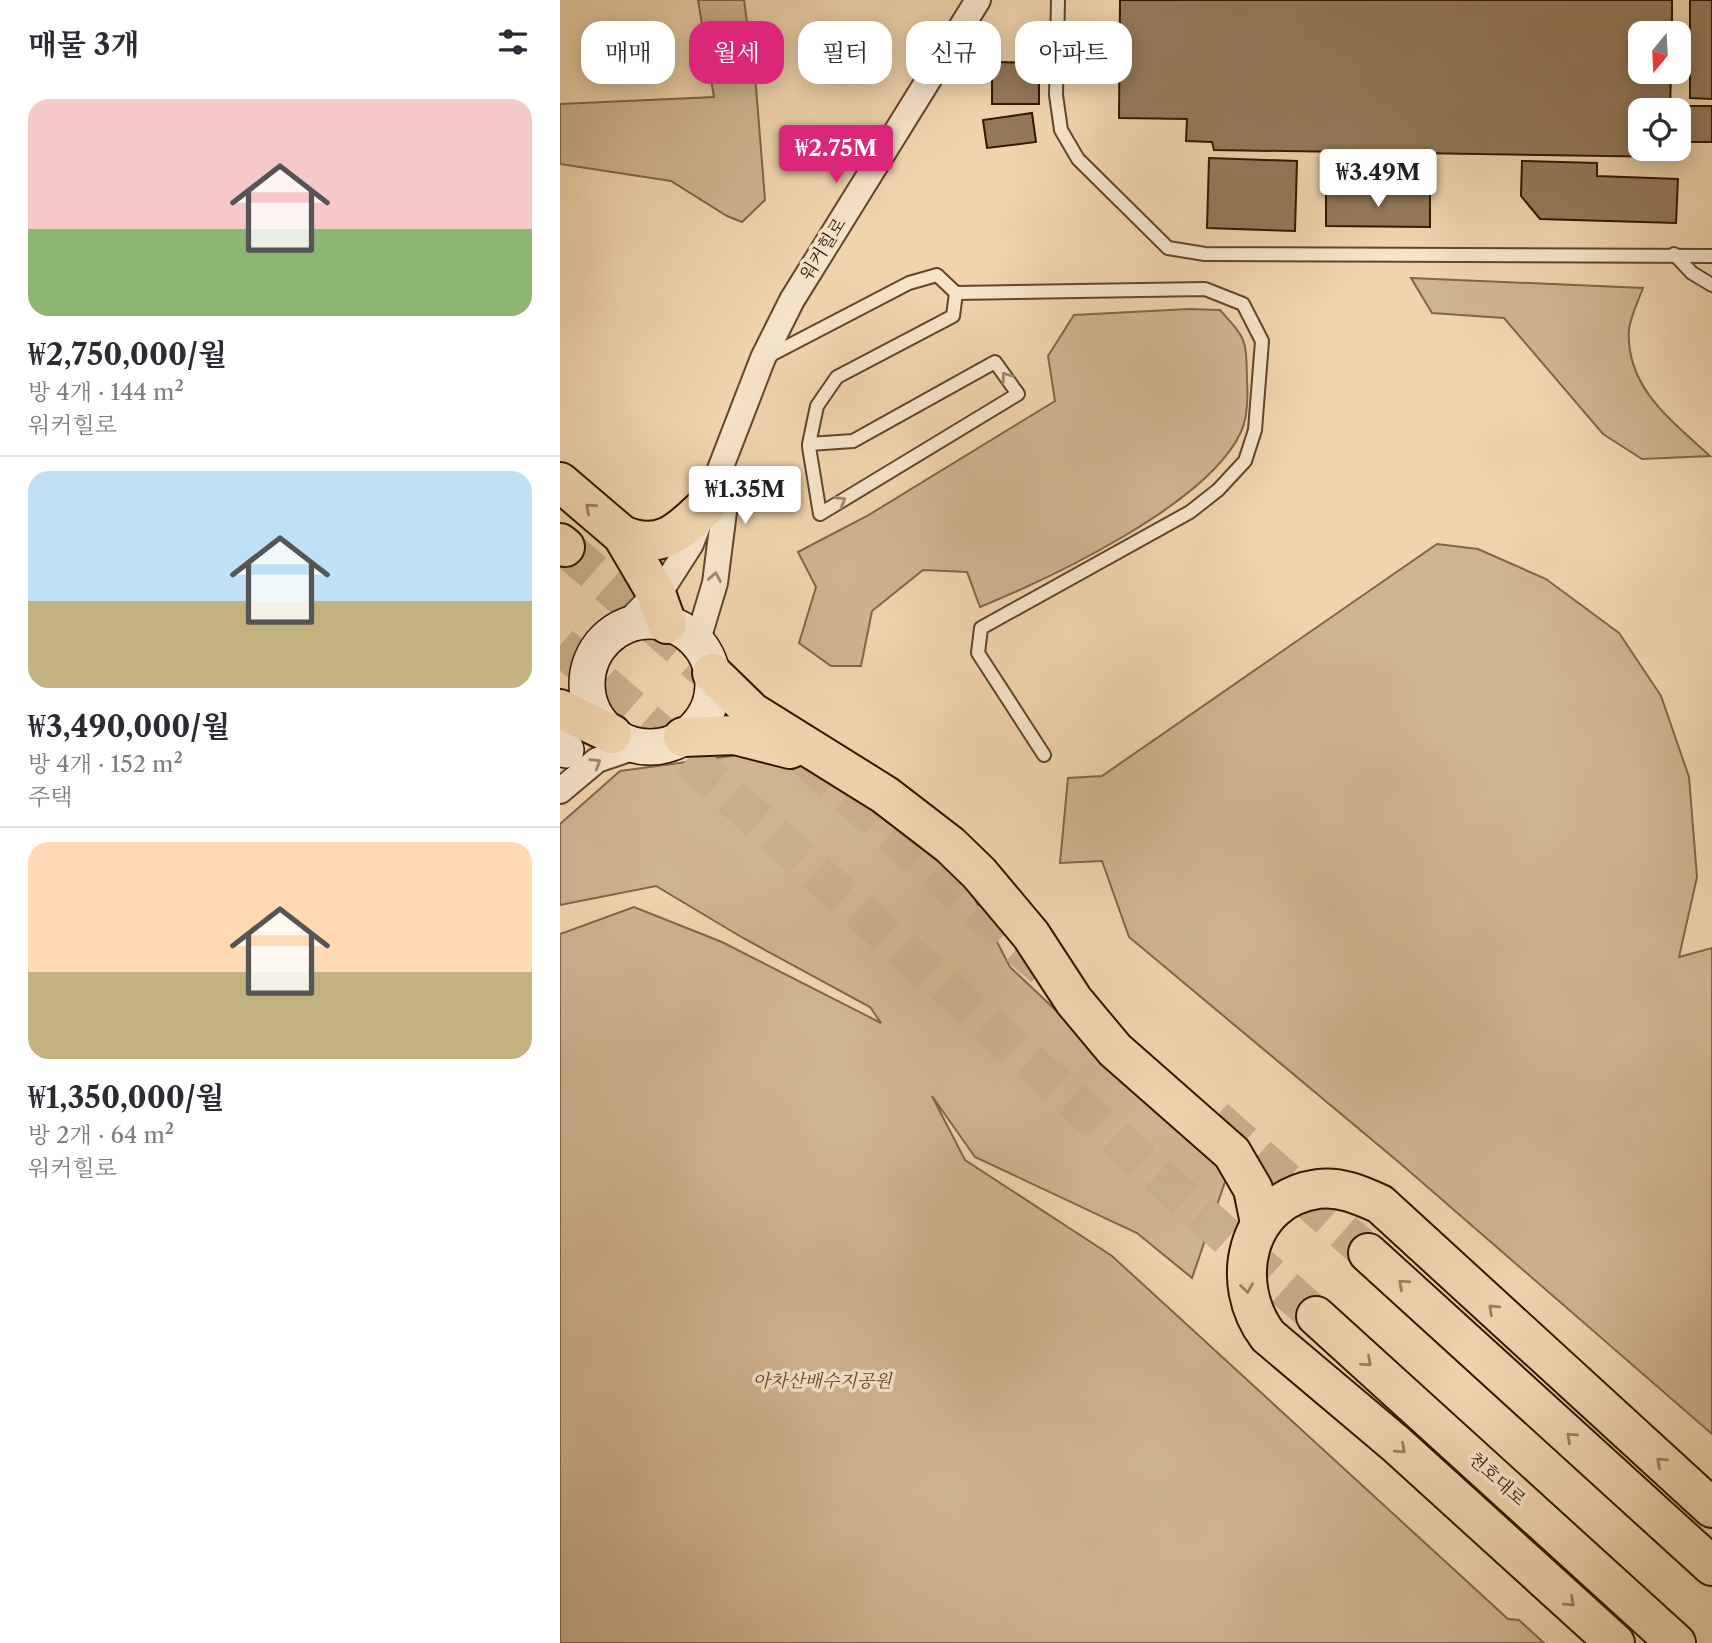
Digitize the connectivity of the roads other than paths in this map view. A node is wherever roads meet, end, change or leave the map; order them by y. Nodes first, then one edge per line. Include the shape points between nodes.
1 (978, 0) edge
2 (1058, 0) edge
3 (1674, 254) junction
4 (1712, 256) edge
5 (1712, 285) edge
6 (956, 293) junction
7 (763, 358) junction
8 (747, 398) junction
9 (809, 445) junction
10 (560, 482) edge
11 (707, 505) junction
12 (622, 535) junction
13 (683, 633) junction
14 (583, 732) edge
15 (683, 737) junction
16 (1044, 755) dead end
17 (835, 764) junction
18 (560, 791) edge
19 (1232, 1153) junction
20 (1339, 1189) junction
21 (1260, 1223) junction
22 (1368, 1253) tunnel mouth
23 (1316, 1316) tunnel mouth
24 (1712, 1508) edge
25 (1712, 1566) edge
26 (1615, 1643) edge
27 (1676, 1643) edge

1 - 7 street, 워커힐로 via 792,300
2 - 3 lane via 1056,95 1061,130 1078,159 1168,248 1205,254
3 - 4 lane
3 - 5 lane
6 - 7 lane via 937,275 909,284
6 - 9 lane via 953,316 836,377 817,406
6 - 16 lane via 1205,289 1243,304 1262,341 1255,430 1245,461 1218,489 1190,512 981,628 978,653
7 - 8 street, 워커힐로
8 - 11 street, 워커힐로
13 -> 8 street, 워커힐로 via 715,583 728,484
9 -> 9 lane via 820,514 1018,394 995,362 853,441
12 -> 10 main road
11 - 12 main road via 678,533 637,542
11 - 13 street, 워커힐로 via 691,544
12 - 13 main road
13 - 14 main road via 642,621 624,627 598,648 586,681
13 - 15 main road via 710,702 704,716
13 - 17 main road via 752,712
14 - 15 main road via 664,745
18 -> 14 street via 597,760
15 - 17 main road via 755,738
17 - 19 main road via 896,803 979,873 1031,935 1074,1001 1108,1042
19 - 20 main road via 1301,1182
19 - 21 main road via 1253,1189
20 - 21 main road via 1300,1192
24 -> 20 main road via 1380,1204
21 -> 26 main road via 1248,1252 1246,1288 1257,1321 1268,1336 1396,1444
25 -> 22 main road
23 -> 27 main road, 천호대로

